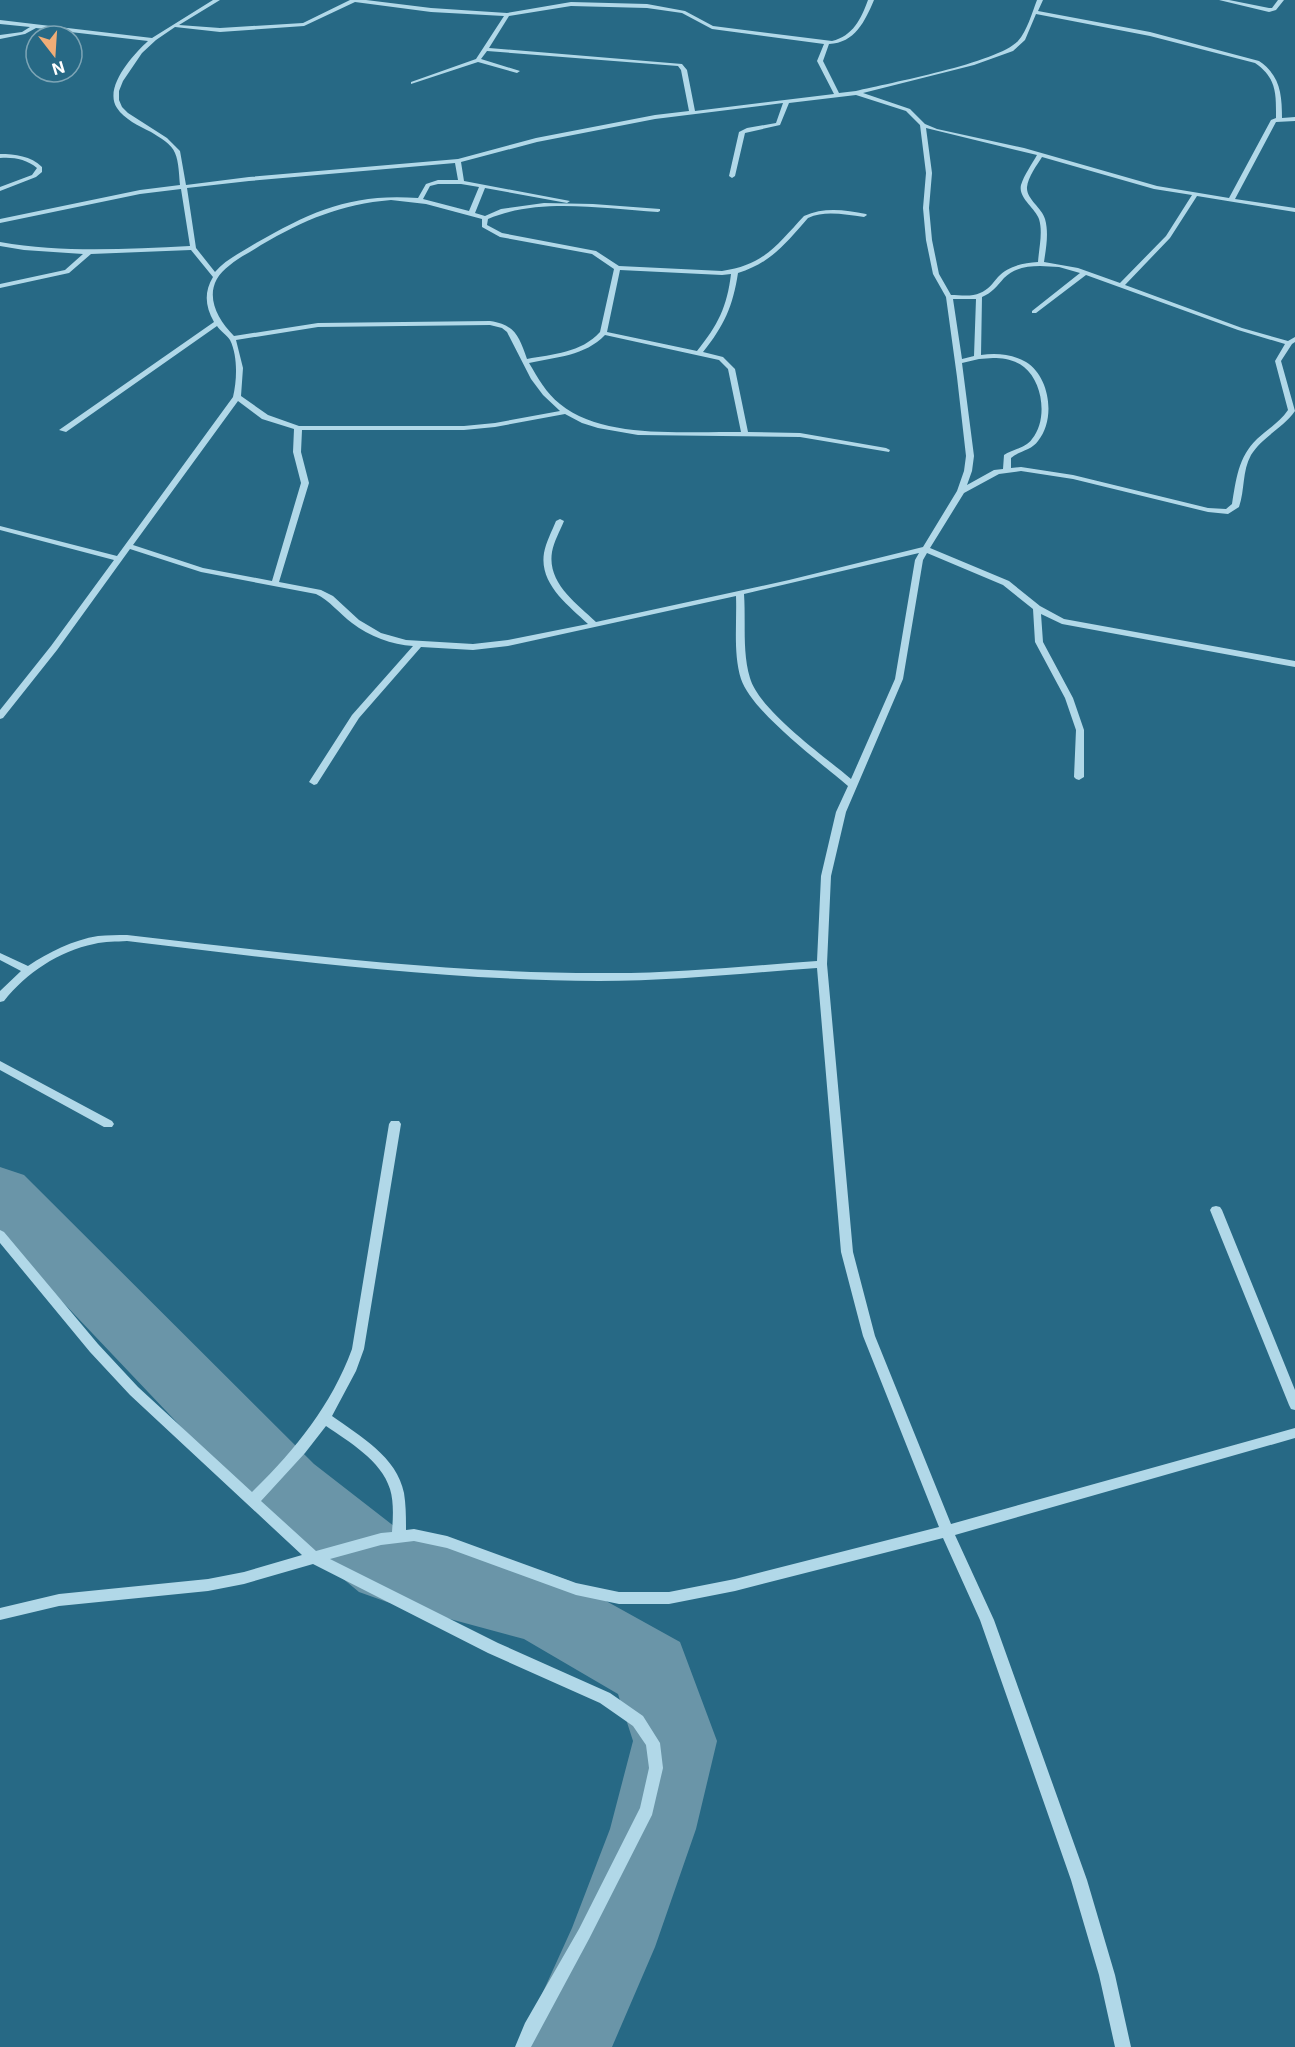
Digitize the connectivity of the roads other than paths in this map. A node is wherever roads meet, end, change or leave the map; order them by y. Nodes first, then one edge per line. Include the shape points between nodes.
1 (217, 0) edge
2 (354, 0) edge
3 (871, 0) edge
4 (1040, 0) edge
5 (1222, 0) edge
6 (1281, 0) edge
7 (1035, 12) junction
8 (507, 15) junction
9 (0, 22) edge
10 (24, 25) edge
11 (175, 26) junction
12 (24, 32) edge
13 (84, 32) edge
14 (0, 37) edge
15 (153, 40) junction
16 (827, 43) junction
17 (485, 49) junction
18 (478, 60) junction
19 (518, 71) dead end
20 (413, 83) dead end
21 (856, 93) junction
22 (838, 96) junction
23 (787, 101) junction
24 (692, 112) junction
25 (1279, 118) junction
26 (1295, 119) edge
27 (923, 125) junction
28 (1040, 154) junction
29 (0, 156) edge
30 (458, 161) junction
31 (732, 176) dead end
32 (461, 182) junction
33 (184, 186) junction
34 (483, 186) junction
35 (0, 189) edge
36 (1195, 195) junction
37 (420, 200) junction
38 (1231, 200) junction
39 (553, 202) junction
40 (658, 210) dead end
41 (1295, 210) edge
42 (471, 214) junction
43 (864, 215) dead end
44 (485, 218) junction
45 (0, 221) edge
46 (0, 244) edge
47 (193, 248) junction
48 (89, 252) junction
49 (1041, 264) junction
50 (617, 268) junction
51 (735, 272) junction
52 (1085, 272) junction
53 (214, 275) junction
54 (1121, 285) junction
55 (0, 286) edge
56 (979, 296) junction
57 (949, 297) junction
58 (1034, 312) dead end
59 (218, 322) junction
60 (603, 333) junction
61 (233, 338) junction
62 (1292, 341) edge
63 (700, 352) junction
64 (977, 357) junction
65 (525, 362) junction
66 (959, 362) junction
67 (237, 397) junction
68 (1294, 411) edge
69 (564, 412) junction
70 (298, 428) junction
71 (63, 429) dead end
72 (745, 433) junction
73 (886, 450) dead end
74 (1007, 469) junction
75 (961, 491) junction
76 (560, 521) dead end
77 (0, 528) edge
78 (128, 546) junction
79 (925, 549) junction
80 (119, 559) junction
81 (275, 584) junction
82 (740, 592) junction
83 (1037, 609) junction
84 (594, 625) junction
85 (419, 644) junction
86 (1295, 664) edge
87 (0, 716) edge
88 (1079, 777) dead end
89 (314, 782) dead end
90 (853, 785) junction
91 (0, 956) edge
92 (822, 964) junction
93 (29, 971) junction
94 (0, 998) edge
95 (0, 1065) edge
96 (108, 1124) dead end
97 (394, 1124) dead end
98 (1216, 1209) dead end
99 (0, 1235) edge
100 (1295, 1405) edge
101 (325, 1418) junction
102 (1295, 1433) edge
103 (253, 1500) junction
104 (947, 1532) junction
105 (399, 1537) junction
106 (314, 1558) junction
107 (0, 1614) edge
108 (523, 2047) edge
109 (1123, 2047) edge

1 - 11 street
2 - 8 street
2 - 11 street via 304,24 220,30
3 - 16 street via 862,25 841,41
4 - 7 street
5 - 6 street via 1269,10
7 - 21 street via 1022,40 1011,50 972,64
7 - 25 street via 1150,34 1257,62 1276,79
8 - 16 street via 571,4 647,6 683,12 712,27
8 - 17 street
9 - 10 street
11 - 15 street
12 - 14 street
13 - 15 street
15 - 33 street via 119,80 115,97 127,115 170,141 178,153
16 - 22 street via 820,61
17 - 18 street
17 - 24 street via 680,65
18 - 19 street
18 - 20 street
21 - 22 street
21 - 27 street via 908,110
22 - 23 street
23 - 24 street
23 - 31 street via 778,124 742,132
24 - 30 street via 578,131
25 - 26 street
25 - 38 street via 1272,122
27 - 28 street
27 - 57 street via 930,250 936,274
28 - 36 street via 1131,182
28 - 49 street via 1024,192 1043,223
29 - 35 street via 31,161 40,168 34,176
30 - 32 street
30 - 33 street
32 - 34 street
32 - 37 street via 432,183
33 - 45 street
33 - 47 street
34 - 39 street
34 - 42 street
36 - 38 street
36 - 54 street via 1168,237
37 - 42 street
37 - 53 street via 379,198 335,206 244,253
38 - 41 street
39 - 40 street
39 - 44 street via 505,209
42 - 44 street
43 - 51 street via 813,213 760,264
44 - 50 street via 484,226 500,236 594,252
46 - 48 street
47 - 48 street
47 - 53 street
48 - 55 street via 67,272
49 - 52 street
49 - 56 street via 1007,272
50 - 51 street
50 - 60 street
51 - 63 street via 731,303
52 - 54 street
52 - 58 street
53 - 59 street via 209,304
54 - 62 street via 1240,329
56 - 57 street
56 - 64 street
57 - 66 street
59 - 61 street
59 - 71 street
60 - 63 street
60 - 65 street via 588,347
61 - 65 street via 318,326 490,323 510,329
61 - 67 street via 240,369
62 - 68 street via 1278,361
63 - 72 street via 721,358 731,369
64 - 66 street
64 - 74 street via 1021,362 1037,380 1045,400 1044,421 1036,440 1007,457
65 - 69 street via 535,382
66 - 75 street via 970,456
67 - 70 street via 265,417
67 - 78 street
68 - 74 street via 1249,452 1236,505 1228,512 1044,471
69 - 70 street via 464,428
69 - 72 street via 611,430
70 - 81 street via 297,452 305,483
72 - 73 street via 800,435
74 - 75 street
75 - 79 street
76 - 84 street via 548,552 551,579
77 - 80 street
78 - 80 street
78 - 81 street via 201,570
79 - 82 street
79 - 83 street via 1006,582
79 - 90 street via 919,560 899,679
80 - 87 street
81 - 85 street via 318,592 378,635
82 - 84 street
82 - 90 street via 744,665 752,693
83 - 86 street via 1079,626
83 - 88 street via 1039,642 1069,698 1080,730
84 - 85 street via 473,647
85 - 89 street via 355,717
90 - 92 street via 841,812 826,876
91 - 93 street
92 - 93 street via 601,977 535,976 334,961 127,938 94,940 61,951
92 - 104 street via 848,1252 869,1336
93 - 94 street
95 - 96 street
97 - 101 street via 358,1349 350,1375
98 - 100 street
99 - 103 street via 134,1391
101 - 103 street
101 - 105 street via 379,1459 390,1474 397,1490
102 - 104 street
103 - 106 street
104 - 105 street via 669,1598 619,1598 576,1589 447,1542 414,1535
104 - 109 street via 987,1620 1075,1869 1107,1975
105 - 106 street
106 - 107 street via 208,1585 59,1600
106 - 108 street via 493,1648 605,1698 638,1721 652,1743 656,1768 647,1810

